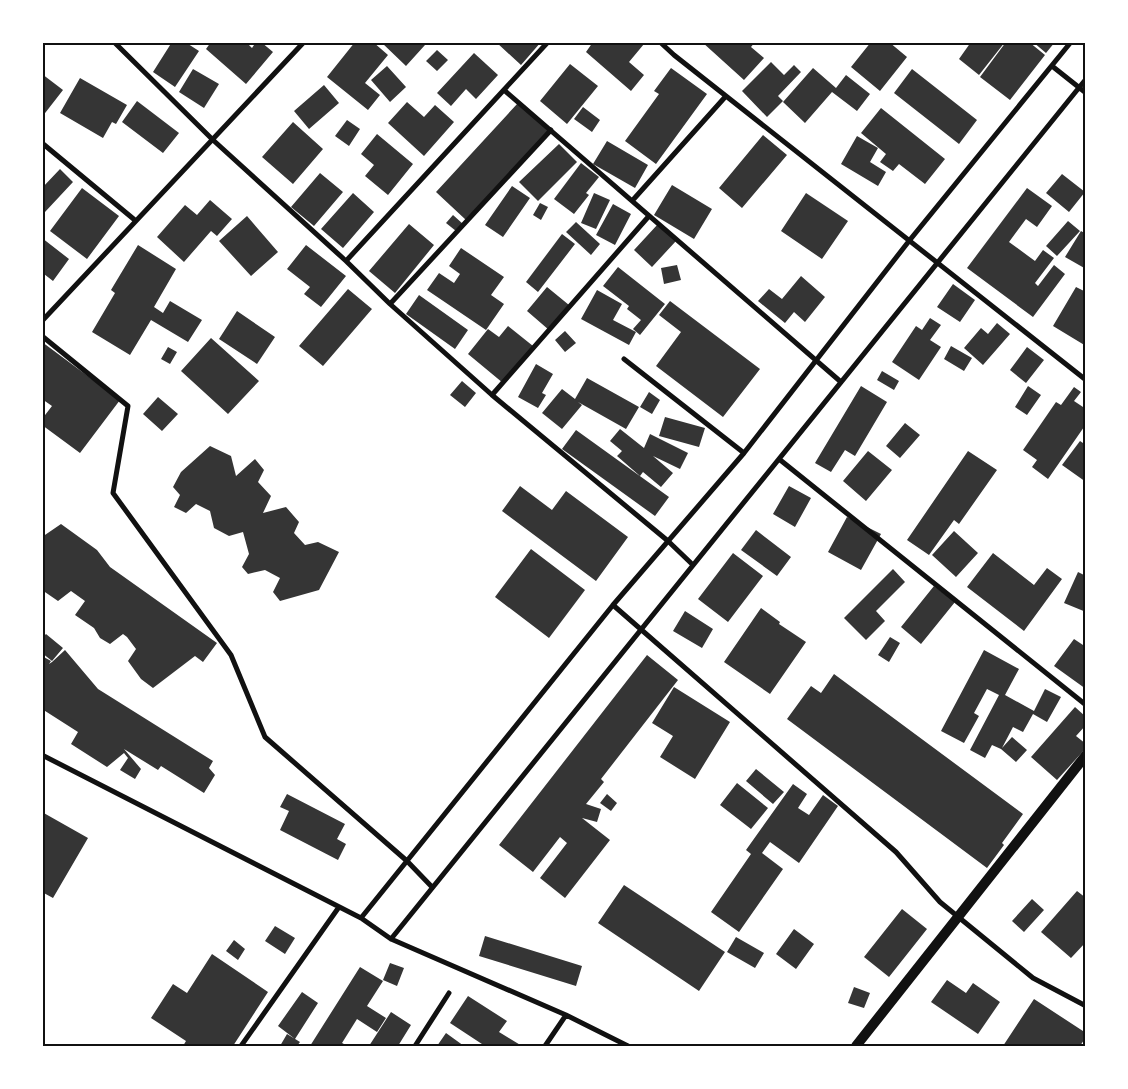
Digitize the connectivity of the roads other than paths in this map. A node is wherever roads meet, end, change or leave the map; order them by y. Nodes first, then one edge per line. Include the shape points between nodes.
1 (114, 42) edge
2 (304, 42) edge
3 (548, 42) edge
4 (660, 42) edge
5 (1071, 42) edge
6 (1052, 66) junction
7 (1086, 79) edge
8 (1079, 88) junction
9 (504, 90) junction
10 (1086, 93) edge
11 (726, 96) junction
12 (550, 130) junction
13 (212, 140) junction
14 (42, 143) edge
15 (632, 201) junction
16 (650, 216) junction
17 (136, 221) junction
18 (909, 241) junction
19 (346, 261) junction
20 (937, 263) junction
21 (390, 304) junction
22 (42, 321) edge
23 (42, 336) edge
24 (624, 359) dead end
25 (816, 359) junction
26 (1086, 380) edge
27 (841, 382) junction
28 (492, 394) junction
29 (744, 453) junction
30 (779, 458) junction
31 (668, 541) junction
32 (693, 565) junction
33 (613, 605) junction
34 (641, 628) junction
35 (1086, 705) edge
36 (42, 755) edge
37 (1086, 755) edge
38 (407, 861) junction
39 (432, 887) junction
40 (339, 907) junction
41 (959, 916) junction
42 (361, 918) junction
43 (391, 938) junction
44 (449, 993) dead end
45 (1086, 1006) edge
46 (566, 1015) junction
47 (241, 1046) edge
48 (415, 1046) edge
49 (545, 1046) edge
50 (628, 1046) edge
51 (856, 1046) edge

1 - 13 street
2 - 13 street
3 - 9 street
4 - 11 street
5 - 6 street
6 - 8 street
6 - 18 street
7 - 8 street
8 - 10 street
8 - 20 street
9 - 12 street
9 - 19 street
11 - 15 street
11 - 18 street
12 - 15 street
12 - 21 street
13 - 17 street
13 - 19 street
14 - 17 street
15 - 16 street
16 - 25 street
16 - 28 street
17 - 22 street
18 - 20 street
18 - 25 street
19 - 21 street
20 - 26 street
20 - 27 street
21 - 28 street
23 - 38 street via 128,406 113,493 231,655 265,737
24 - 29 street
25 - 27 street
25 - 29 street
27 - 30 street
28 - 31 street
29 - 31 street
30 - 32 street
30 - 35 street
31 - 32 street
31 - 33 street
32 - 34 street
33 - 34 street
33 - 38 street
34 - 39 street
34 - 41 street via 896,852 940,902
36 - 40 street
37 - 41 main road
38 - 39 street
38 - 42 street
39 - 43 street
40 - 42 street
40 - 47 street
41 - 45 street via 1033,978
41 - 51 main road
42 - 43 street
43 - 46 street
44 - 48 street
46 - 49 street
46 - 50 street

